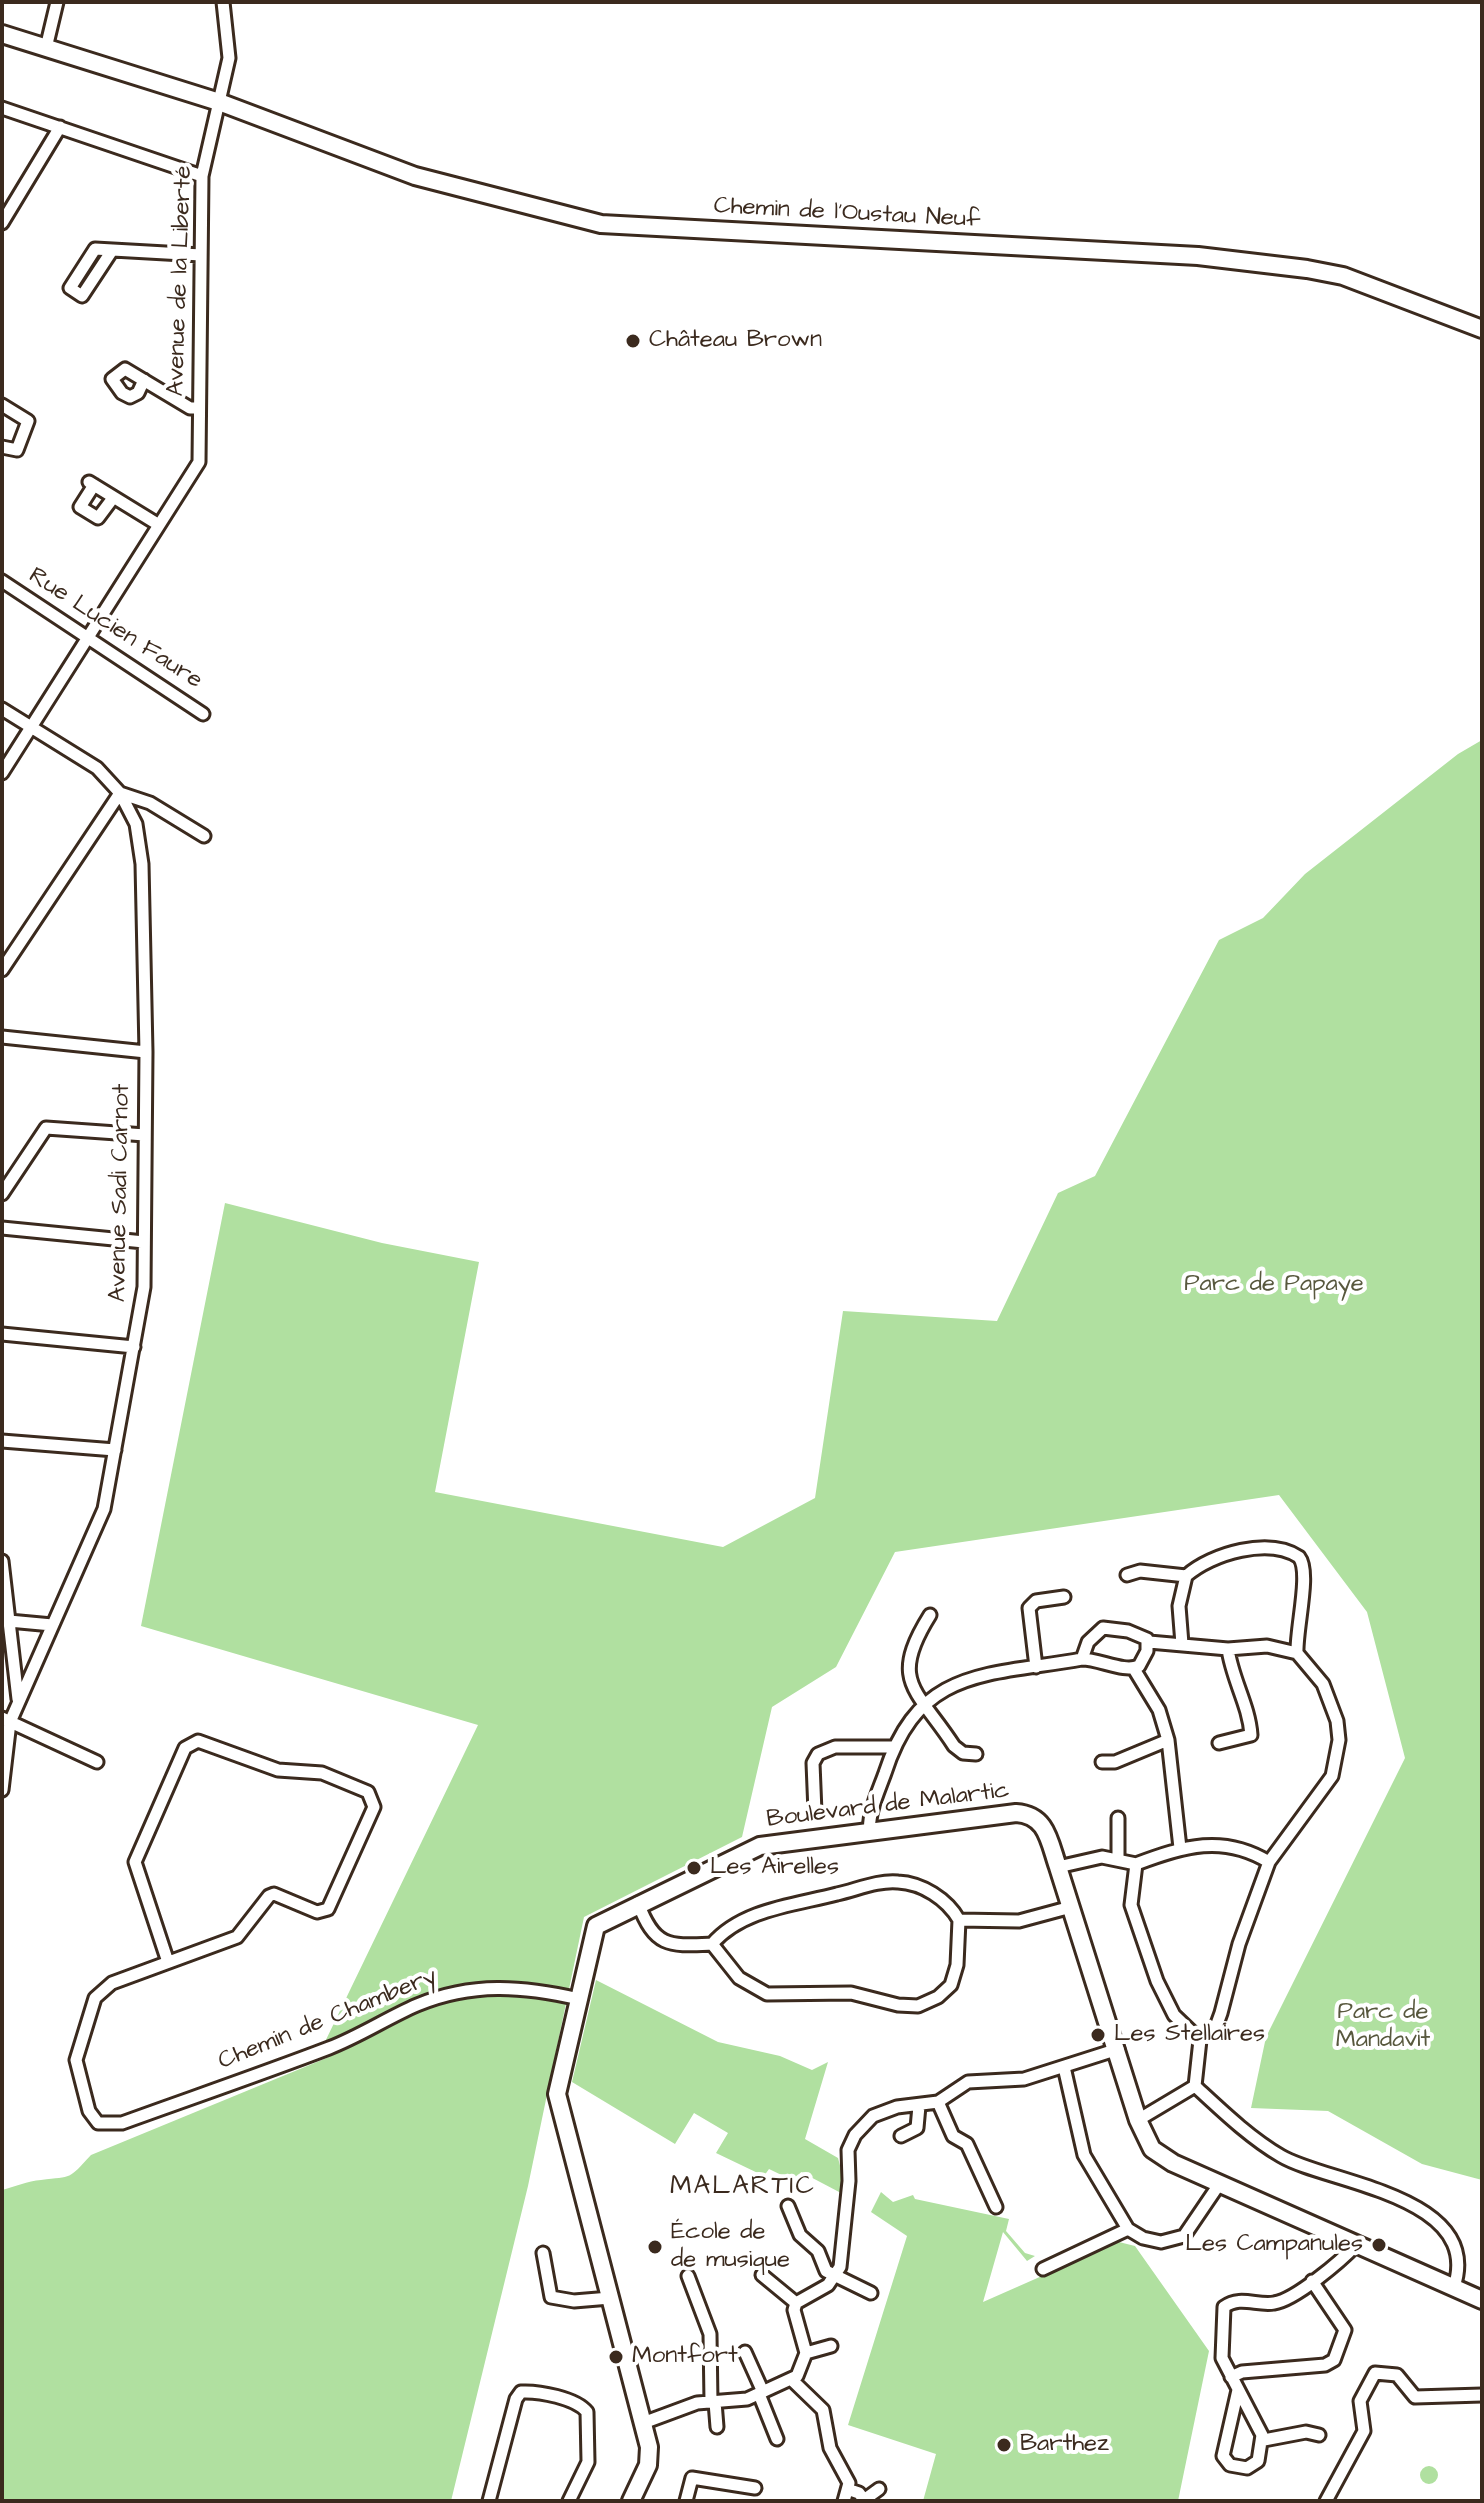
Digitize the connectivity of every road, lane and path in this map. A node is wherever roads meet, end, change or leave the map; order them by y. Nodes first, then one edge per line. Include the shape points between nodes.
1 (57, 2) edge
2 (223, 2) edge
3 (2, 34) edge
4 (46, 48) junction
5 (219, 102) junction
6 (2, 108) edge
7 (60, 127) junction
8 (202, 176) junction
9 (3, 218) edge
10 (111, 252) dead end
11 (201, 255) junction
12 (1482, 329) edge
13 (144, 380) dead end
14 (2, 405) edge
15 (199, 408) junction
16 (2, 447) edge
17 (113, 498) junction
18 (159, 525) junction
19 (2, 581) edge
20 (88, 637) junction
21 (2, 709) edge
22 (203, 714) dead end
23 (31, 727) junction
24 (2, 773) edge
25 (120, 793) junction
26 (204, 836) dead end
27 (2, 970) edge
28 (2, 1037) edge
29 (146, 1052) junction
30 (145, 1135) junction
31 (2, 1194) edge
32 (2, 1228) edge
33 (144, 1242) junction
34 (2, 1334) edge
35 (134, 1347) junction
36 (2, 1441) edge
37 (115, 1450) junction
38 (2, 1561) edge
39 (1127, 1575) dead end
40 (1186, 1576) junction
41 (1064, 1597) dead end
42 (930, 1615) dead end
43 (9, 1621) junction
44 (52, 1625) junction
45 (1149, 1642) junction
46 (1182, 1644) junction
47 (1228, 1649) junction
48 (1297, 1653) junction
49 (1082, 1659) junction
50 (1036, 1667) junction
51 (1134, 1669) junction
52 (18, 1700) junction
53 (924, 1703) junction
54 (6, 1720) edge
55 (1168, 1740) junction
56 (1219, 1743) dead end
57 (893, 1747) junction
58 (976, 1754) dead end
59 (97, 1762) dead end
60 (1102, 1762) dead end
61 (2, 1790) edge
62 (815, 1812) dead end
63 (1118, 1818) dead end
64 (870, 1833) junction
65 (1180, 1848) junction
66 (1118, 1860) junction
67 (1269, 1862) junction
68 (1136, 1864) junction
69 (1058, 1867) junction
70 (638, 1903) junction
71 (1071, 1907) junction
72 (959, 1920) junction
73 (712, 1944) junction
74 (168, 1962) junction
75 (579, 1999) junction
76 (1200, 2040) junction
77 (1118, 2049) junction
78 (1064, 2067) junction
79 (1195, 2086) junction
80 (938, 2102) junction
81 (919, 2106) junction
82 (1138, 2120) junction
83 (901, 2136) dead end
84 (1220, 2183) junction
85 (788, 2206) dead end
86 (996, 2207) dead end
87 (1128, 2229) junction
88 (1356, 2245) junction
89 (543, 2253) dead end
90 (1043, 2269) dead end
91 (762, 2275) dead end
92 (688, 2276) dead end
93 (835, 2277) junction
94 (1312, 2281) junction
95 (1454, 2287) junction
96 (871, 2293) dead end
97 (610, 2298) junction
98 (1482, 2300) edge
99 (796, 2303) junction
100 (831, 2346) dead end
101 (745, 2352) dead end
102 (806, 2353) junction
103 (1231, 2377) junction
104 (792, 2380) junction
105 (1238, 2390) junction
106 (761, 2393) junction
107 (1482, 2395) edge
108 (713, 2402) junction
109 (643, 2423) junction
110 (717, 2427) dead end
111 (1319, 2435) dead end
112 (777, 2439) dead end
113 (1264, 2440) junction
114 (755, 2488) dead end
115 (879, 2489) dead end
116 (847, 2496) edge
117 (864, 2500) edge
118 (489, 2501) edge
119 (570, 2501) edge
120 (631, 2501) edge
121 (686, 2501) edge
122 (1326, 2501) edge

1 - 4 street
2 - 5 street, Avenue de la Liberté via 229,58
3 - 4 street, Chemin de l'Oustau Neuf
4 - 5 street, Chemin de l'Oustau Neuf
5 - 8 street, Avenue de la Liberté
5 - 12 street, Chemin de l'Oustau Neuf via 415,176 601,224 1198,256 1343,276
6 - 7 street
7 - 8 street
7 - 9 street
8 - 11 street, Avenue de la Liberté
10 - 11 street
11 - 15 street, Avenue de la Liberté
13 - 15 street via 190,408
14 - 16 street via 28,421 17,450
15 - 18 street, Avenue de la Liberté via 199,462
17 - 17 street via 91,483 80,507 98,518
17 - 18 street
18 - 20 street
19 - 20 street, Rue Lucien Faure
20 - 22 street, Rue Lucien Faure
20 - 23 street
21 - 23 street, Avenue Sadi Carnot
23 - 24 street
23 - 25 street, Avenue Sadi Carnot via 97,768
25 - 26 street via 150,803
25 - 27 street
25 - 29 street, Avenue Sadi Carnot via 136,824 142,864
28 - 29 street
29 - 30 street, Avenue Sadi Carnot
30 - 31 street via 46,1128
30 - 33 street, Avenue Sadi Carnot
32 - 33 street
33 - 35 street, Avenue Sadi Carnot via 144,1287
34 - 35 street
35 - 37 street, Avenue Sadi Carnot
36 - 37 street
37 - 44 street, Avenue Sadi Carnot via 104,1509
38 - 43 street
39 - 40 street via 1140,1571
40 - 46 street via 1179,1606
40 - 48 street via 1211,1560 1257,1549 1284,1550 1299,1557 1306,1581 1298,1610
41 - 50 street via 1036,1601 1029,1608
42 - 53 street via 911,1646 908,1675
43 - 44 street
43 - 52 street
44 - 52 street, Avenue Sadi Carnot
45 - 46 street
45 - 49 street via 1128,1631 1103,1628 1088,1642
45 - 51 street
46 - 47 street
47 - 48 street via 1267,1646
47 - 56 street via 1251,1735
48 - 67 street via 1323,1684 1333,1707 1337,1759 1322,1793
49 - 50 street
49 - 51 street
50 - 53 street via 944,1688
51 - 55 street via 1159,1710
52 - 54 street, Avenue Sadi Carnot
53 - 57 street via 903,1725
53 - 58 street via 954,1746
54 - 59 street
54 - 61 street, Avenue Sadi Carnot
55 - 60 street via 1115,1762
55 - 65 street
57 - 62 street via 835,1747 818,1754 813,1763
57 - 64 street
63 - 66 street
64 - 69 street, Boulevard de Malartic via 1031,1814 1044,1827
64 - 70 street, Boulevard de Malartic via 752,1848
65 - 67 street via 1240,1847
65 - 68 street
66 - 68 street
66 - 69 street via 1091,1858
67 - 76 street via 1217,2024
68 - 76 street via 1131,1905 1157,1981 1174,2015
69 - 71 street, Boulevard de Malartic
70 - 73 street via 662,1941 675,1946
70 - 75 street, Boulevard de Malartic via 596,1926
71 - 72 street via 1019,1921
71 - 77 street, Boulevard de Malartic
72 - 73 street via 922,1888 892,1882 761,1913
72 - 73 street via 951,1985 918,2006 851,1993 767,1994 739,1978
74 - 74 street via 237,1937 274,1894 317,1912 328,1909 374,1807 371,1795 322,1773 278,1770 205,1742 188,1743 135,1862
74 - 75 street, Chemin de Chambery via 107,1985 90,2010 76,2060 89,2111 98,2123 122,2123 287,2064 455,1993 507,1986
75 - 97 street, Boulevard de Malartic via 557,2094
76 - 79 street
77 - 78 street
77 - 82 street, Boulevard de Malartic
78 - 80 street via 1011,2081 968,2082
78 - 87 street via 1084,2155
79 - 82 street
79 - 95 street via 1282,2157 1413,2198 1459,2233 1463,2251
80 - 81 street
80 - 86 street via 953,2136 967,2144
81 - 83 street via 917,2128
81 - 93 street via 882,2111 851,2142
82 - 84 street, Boulevard de Malartic via 1162,2158
84 - 87 street via 1184,2236 1161,2242
84 - 88 street, Boulevard de Malartic
85 - 93 street via 800,2235
87 - 90 street
88 - 94 street
88 - 95 street, Boulevard de Malartic
89 - 97 street via 551,2297
91 - 99 street
92 - 108 street via 710,2334
93 - 96 street
93 - 99 street
94 - 103 street via 1272,2304 1236,2301 1224,2307 1220,2343
94 - 103 street via 1345,2330 1334,2360
95 - 98 street, Boulevard de Malartic
97 - 109 street, Boulevard de Malartic
99 - 102 street via 794,2321
100 - 102 street
101 - 106 street
102 - 104 street
103 - 105 street
104 - 106 street
104 - 116 street via 823,2410 830,2448 846,2474
105 - 113 street
105 - 113 street via 1225,2460 1252,2467
106 - 108 street
106 - 112 street
107 - 122 street via 1415,2397 1397,2375 1375,2373 1360,2401 1364,2431
108 - 109 street
108 - 110 street
109 - 120 street, Boulevard de Malartic via 650,2456
111 - 113 street via 1306,2432
114 - 121 street via 692,2478
115 - 117 street
116 - 117 street
118 - 119 street via 521,2392 578,2403 587,2412 588,2462

